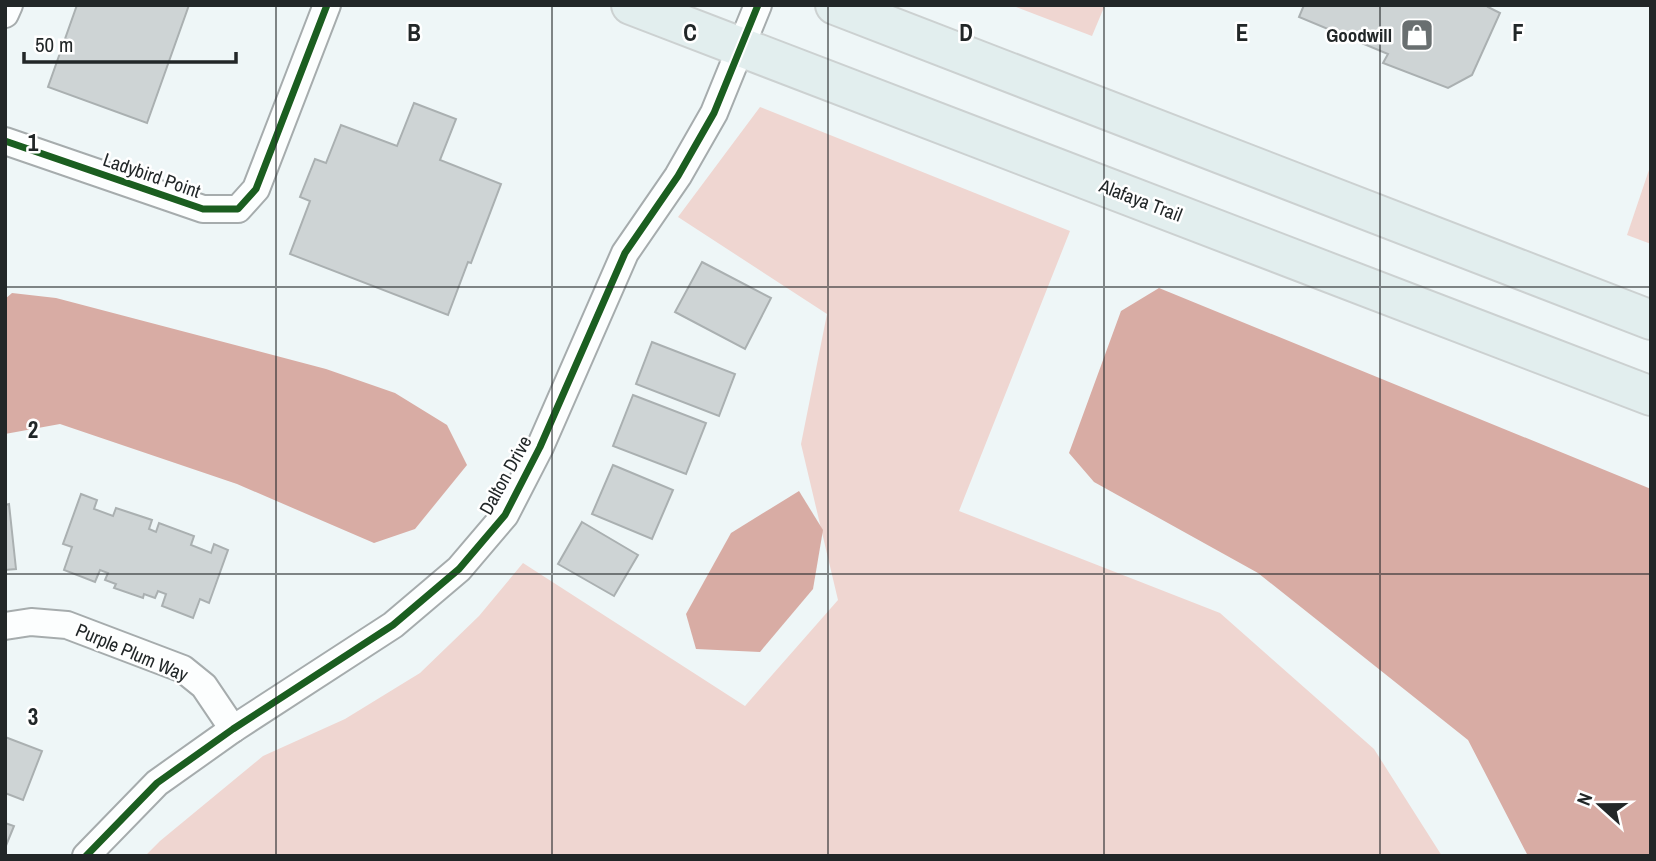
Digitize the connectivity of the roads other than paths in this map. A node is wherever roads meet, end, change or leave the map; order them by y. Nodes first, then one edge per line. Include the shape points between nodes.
1 (9, 5) edge
2 (327, 5) edge
3 (631, 5) edge
4 (758, 5) edge
5 (835, 5) edge
6 (5, 15) edge
7 (741, 46) junction
8 (5, 141) edge
9 (1651, 320) edge
10 (1651, 396) edge
11 (5, 626) edge
12 (233, 729) junction
13 (86, 856) edge

1 - 6 street
2 - 8 street, Ladybird Point via 256,189 238,209 203,209
3 - 7 main road, Alafaya Trail
4 - 7 street, Dalton Drive
5 - 9 main road
7 - 10 main road, Alafaya Trail
7 - 12 street, Dalton Drive via 714,113 625,253 540,447 505,515 458,569 393,625
11 - 12 street, Purple Plum Way via 31,622 66,625 183,669 204,686
12 - 13 street, Dalton Drive via 157,783

